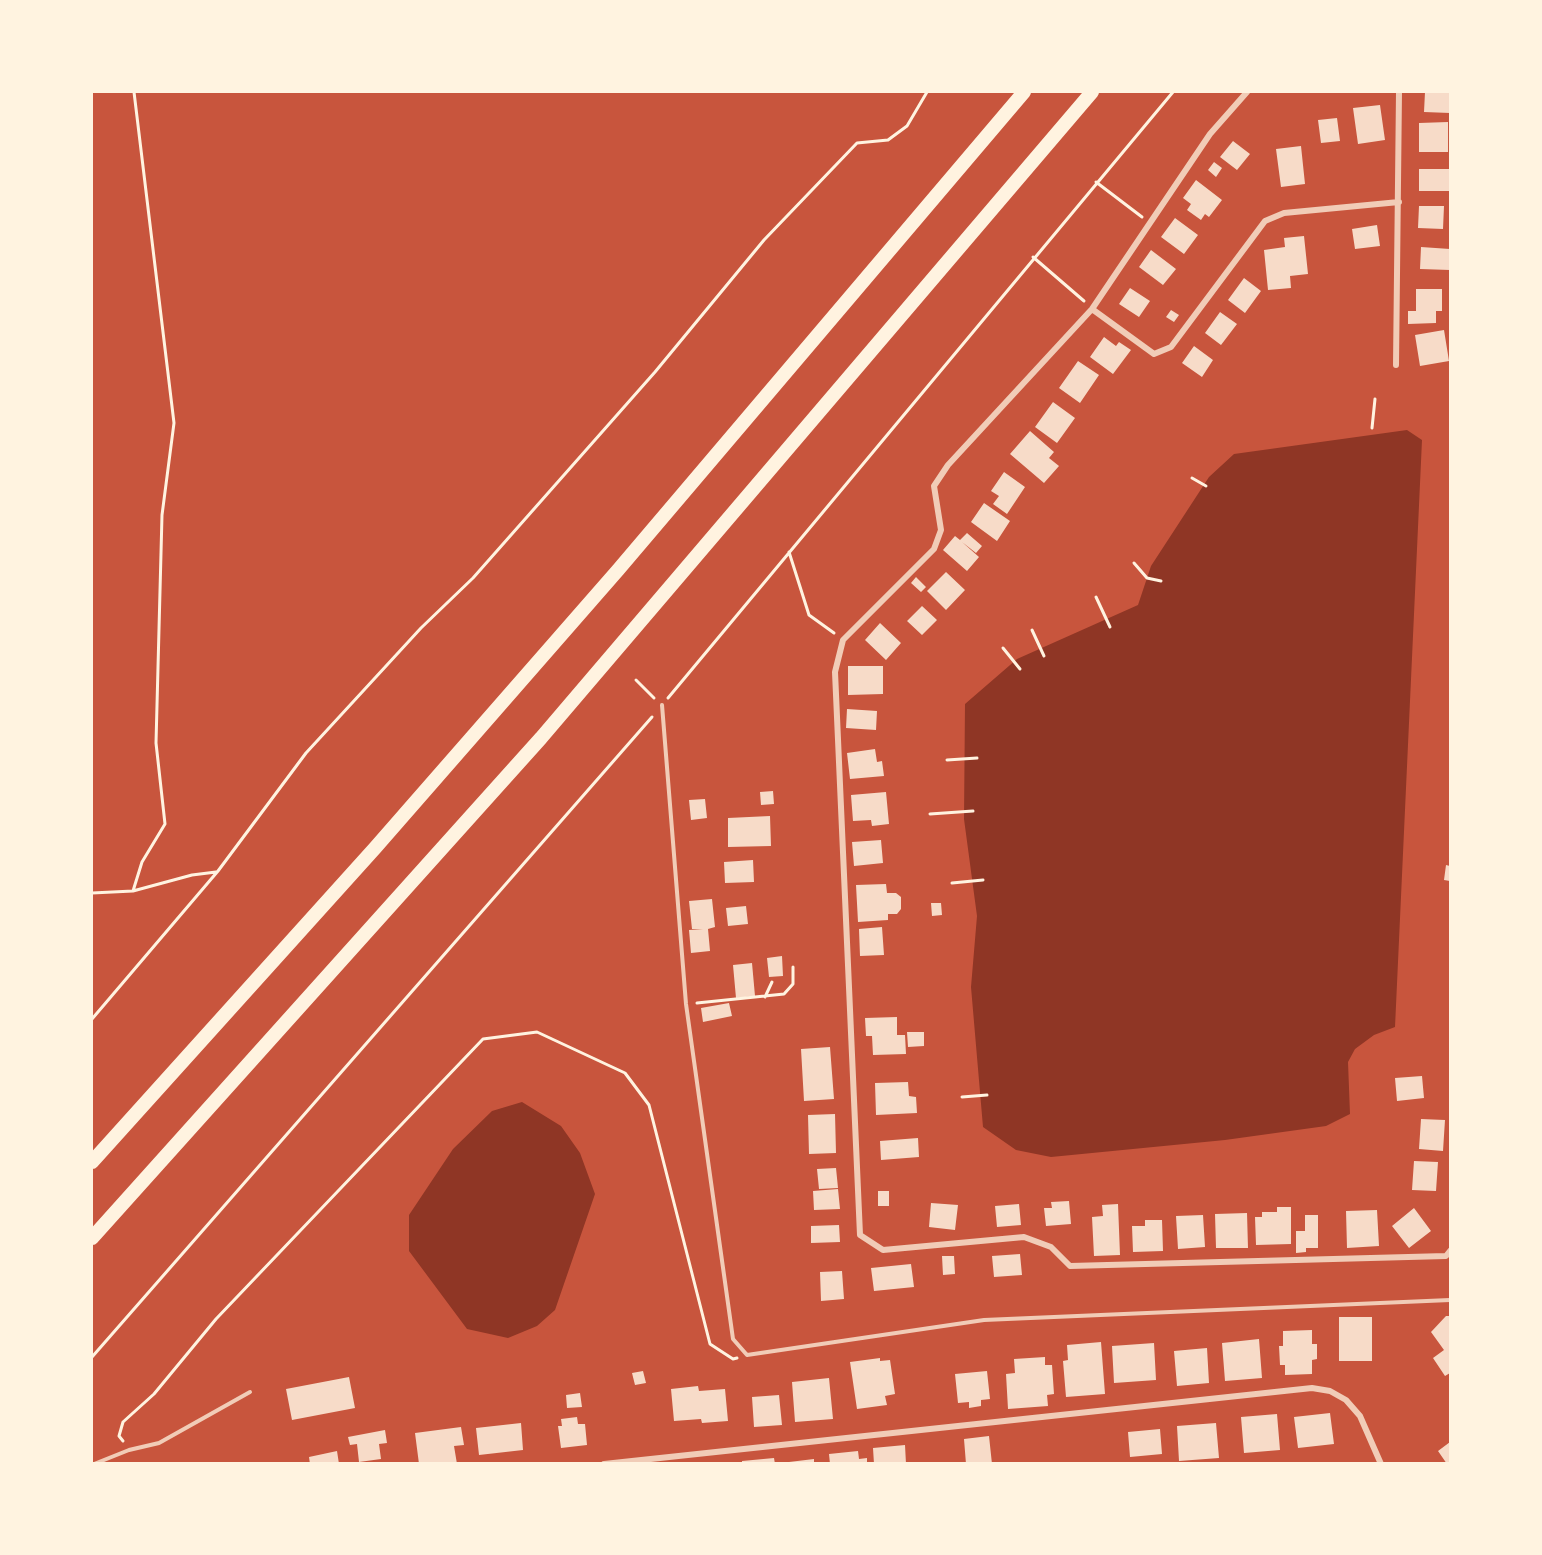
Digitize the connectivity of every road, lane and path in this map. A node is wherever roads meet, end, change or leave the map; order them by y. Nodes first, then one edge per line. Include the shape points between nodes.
1 (134, 92) edge
2 (927, 92) edge
3 (1024, 92) edge
4 (1092, 92) edge
5 (1173, 92) edge
6 (1246, 92) edge
7 (1399, 92) edge
8 (1096, 182) junction
9 (1399, 202) junction
10 (1150, 224) junction
11 (1033, 256) junction
12 (1092, 309) junction
13 (1396, 365) dead end
14 (1375, 399) dead end
15 (1372, 428) dead end
16 (1191, 478) dead end
17 (1206, 486) dead end
18 (789, 552) junction
19 (1134, 563) dead end
20 (1161, 581) dead end
21 (1096, 597) dead end
22 (1110, 627) dead end
23 (1032, 630) dead end
24 (843, 640) junction
25 (1004, 648) dead end
26 (1044, 656) dead end
27 (1020, 669) dead end
28 (636, 680) dead end
29 (662, 705) junction
30 (977, 758) dead end
31 (947, 760) dead end
32 (973, 811) dead end
33 (930, 814) dead end
34 (218, 871) junction
35 (983, 880) dead end
36 (952, 883) dead end
37 (134, 891) junction
38 (92, 893) edge
39 (793, 967) dead end
40 (772, 982) dead end
41 (765, 997) junction
42 (686, 1004) junction
43 (92, 1018) edge
44 (987, 1095) dead end
45 (962, 1097) dead end
46 (92, 1161) edge
47 (92, 1239) edge
48 (1450, 1251) edge
49 (1450, 1300) edge
50 (747, 1355) junction
51 (92, 1357) edge
52 (250, 1392) dead end
53 (129, 1450) junction
54 (94, 1464) edge
55 (604, 1464) edge
56 (1382, 1464) edge

1 - 37 path via 174,423 162,515 156,743 165,824 141,862
2 - 34 path via 907,126 888,140 857,143 764,240 655,372 481,569 306,753
3 - 46 highway via 618,570 375,848
4 - 47 highway via 541,738
5 - 8 path
6 - 10 street via 1210,134
7 - 9 street
8 - 10 path
8 - 11 path
9 - 12 street via 1284,213 1265,221 1171,347 1154,354
9 - 13 street
10 - 12 street
11 - 12 path
11 - 18 path
12 - 24 street via 948,465 934,486 941,530 934,549
14 - 15 path
16 - 17 path
18 - 24 path via 809,615
18 - 29 path
19 - 20 path via 1147,578
21 - 22 path
23 - 26 path
24 - 48 street via 835,672 860,1235 883,1250 1024,1237 1051,1247 1070,1266 1446,1256
25 - 27 path
28 - 29 path
29 - 42 lane
29 - 51 path
30 - 31 path
32 - 33 path
34 - 37 path via 192,874
34 - 43 path
35 - 36 path
37 - 38 path
39 - 41 path via 793,984 784,994
40 - 41 path
41 - 42 path
42 - 50 lane via 733,1339
44 - 45 path
49 - 50 lane via 984,1320
50 - 53 path via 733,1359 710,1344 650,1105 625,1073 537,1032 483,1039 216,1319 154,1394 123,1422 119,1436
52 - 53 lane via 159,1443
53 - 54 lane
55 - 56 street via 1312,1388 1330,1391 1346,1400 1360,1416

